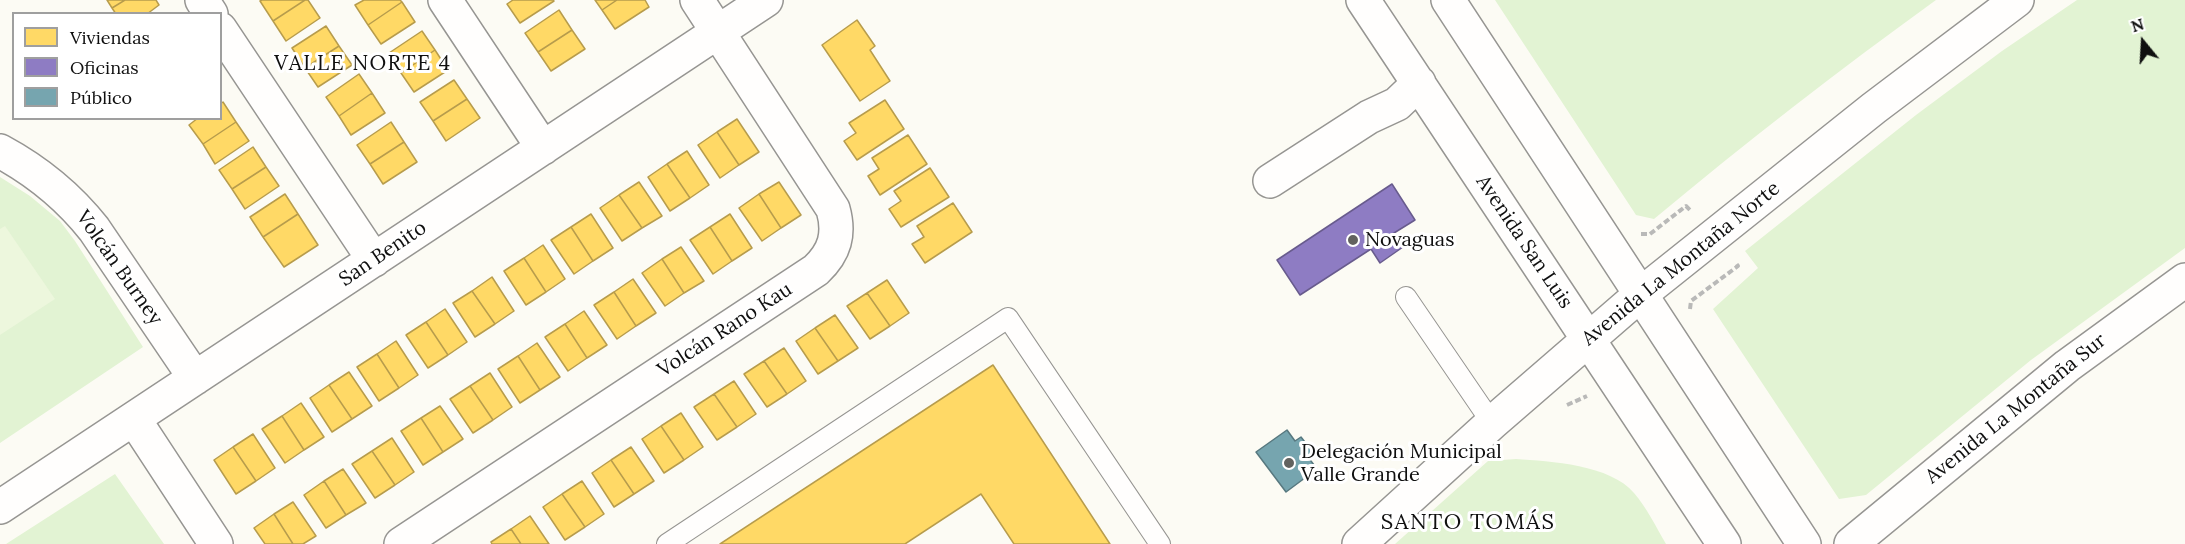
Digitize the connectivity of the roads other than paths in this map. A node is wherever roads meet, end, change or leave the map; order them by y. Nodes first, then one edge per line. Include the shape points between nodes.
1 (445, 0) edge
2 (697, 0) edge
3 (766, 0) edge
4 (1364, 0) edge
5 (1448, 0) edge
6 (2005, 3) edge
7 (222, 32) edge
8 (718, 32) junction
9 (1419, 83) junction
10 (543, 148) junction
11 (0, 151) edge
12 (1270, 181) dead end
13 (374, 260) junction
14 (2185, 280) edge
15 (1641, 294) junction
16 (1406, 297) dead end
17 (1589, 340) junction
18 (195, 378) junction
19 (134, 419) junction
20 (1492, 423) junction
21 (0, 507) edge
22 (216, 544) edge
23 (401, 544) edge
24 (667, 544) edge
25 (1160, 544) edge
26 (1359, 544) edge
27 (1724, 544) edge
28 (1804, 544) edge
29 (1851, 544) edge

1 - 10 street
2 - 8 street, Volcán Rano Kau
3 - 8 street, San Benito
4 - 9 street, Avenida San Luis
5 - 15 street
6 - 15 street, Avenida La Montaña Norte
7 - 13 street
8 - 10 street, San Benito
8 - 23 street, Volcán Rano Kau via 833,208 837,222 833,249 816,270
9 - 12 street via 1397,104 1369,117
9 - 17 street, Avenida San Luis
10 - 13 street, San Benito
11 - 18 street, Volcán Burney via 37,173 79,209
13 - 18 street, San Benito
14 - 29 street, Avenida La Montaña Sur via 2067,366
15 - 17 street, Avenida La Montaña Norte
15 - 28 street
16 - 20 lane
17 - 20 street, Avenida La Montaña Norte
17 - 27 street, Avenida San Luis
18 - 19 street, San Benito
19 - 21 street, San Benito
19 - 22 street
20 - 26 street, Avenida La Montaña Norte
24 - 25 lane via 1008,318

